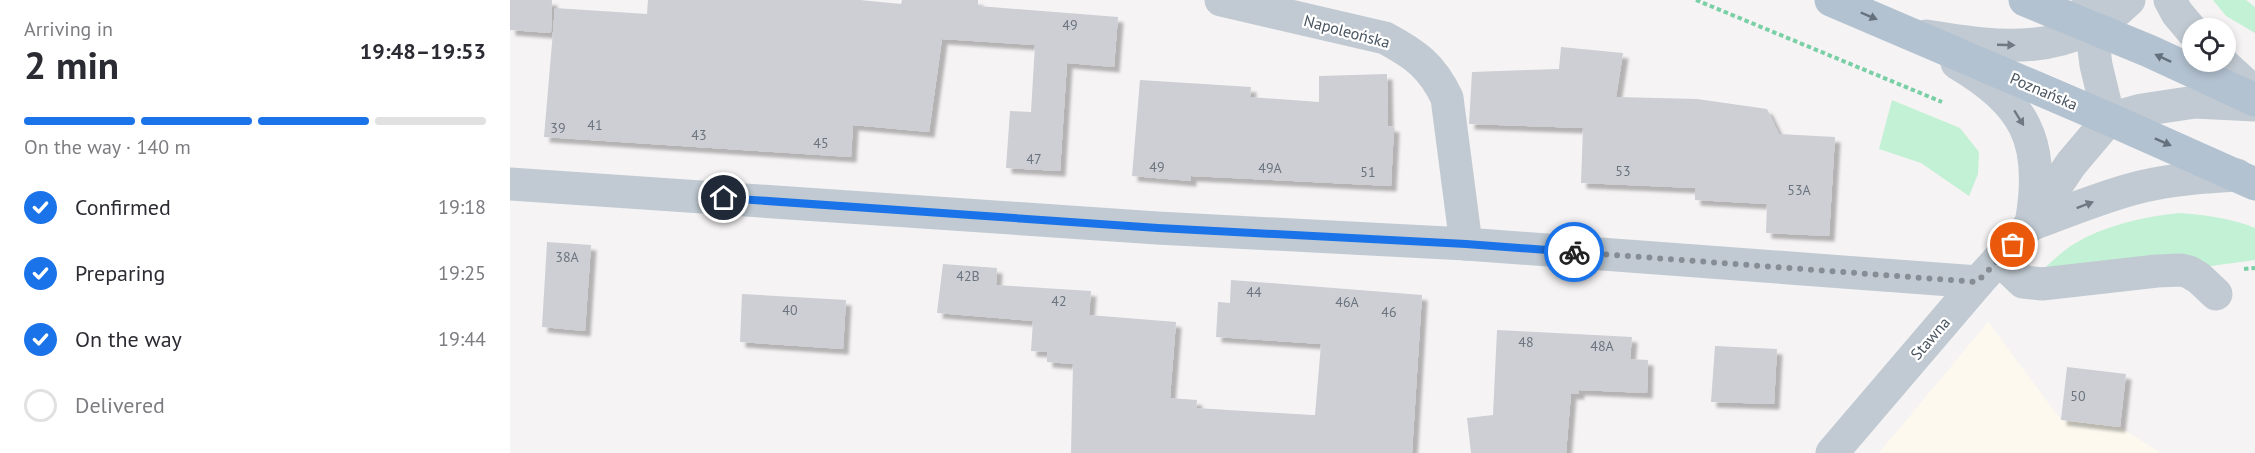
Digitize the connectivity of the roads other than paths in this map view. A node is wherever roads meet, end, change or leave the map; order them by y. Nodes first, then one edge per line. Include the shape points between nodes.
1 (1221, 0) edge
2 (1832, 0) edge
3 (2025, 0) edge
4 (2129, 0) edge
5 (2170, 0) edge
6 (2090, 14) edge
7 (2182, 19) edge
8 (1907, 33) junction
9 (2233, 72) edge
10 (2255, 93) edge
11 (2255, 100) edge
12 (2255, 105) edge
13 (2109, 118) junction
14 (2246, 180) edge
15 (510, 184) edge
16 (2031, 225) junction
17 (1466, 244) junction
18 (1988, 271) junction
19 (2216, 294) dead end
20 (1832, 453) edge

1 - 17 street, Napoleońska via 1385,38 1426,64 1447,98
2 -> 8 main road, Poznańska
3 - 6 main road
4 - 6 street
5 - 7 street
8 -> 6 street via 2029,45 2064,40
11 -> 6 main road via 2149,51
6 - 13 street via 2096,65
8 - 13 main road, Poznańska
8 -> 16 street via 1991,85 2021,119 2037,173
9 - 10 street
12 - 13 street via 2195,102
13 -> 14 main road, Poznańska
13 - 16 street, Stawna via 2071,164
16 -> 14 street, Stawna via 2140,187 2188,178
15 - 17 street via 1158,228
16 - 18 street, Stawna
17 - 18 street
18 - 19 street via 2027,284 2042,284 2170,269 2189,272
18 - 20 street, Stawna

